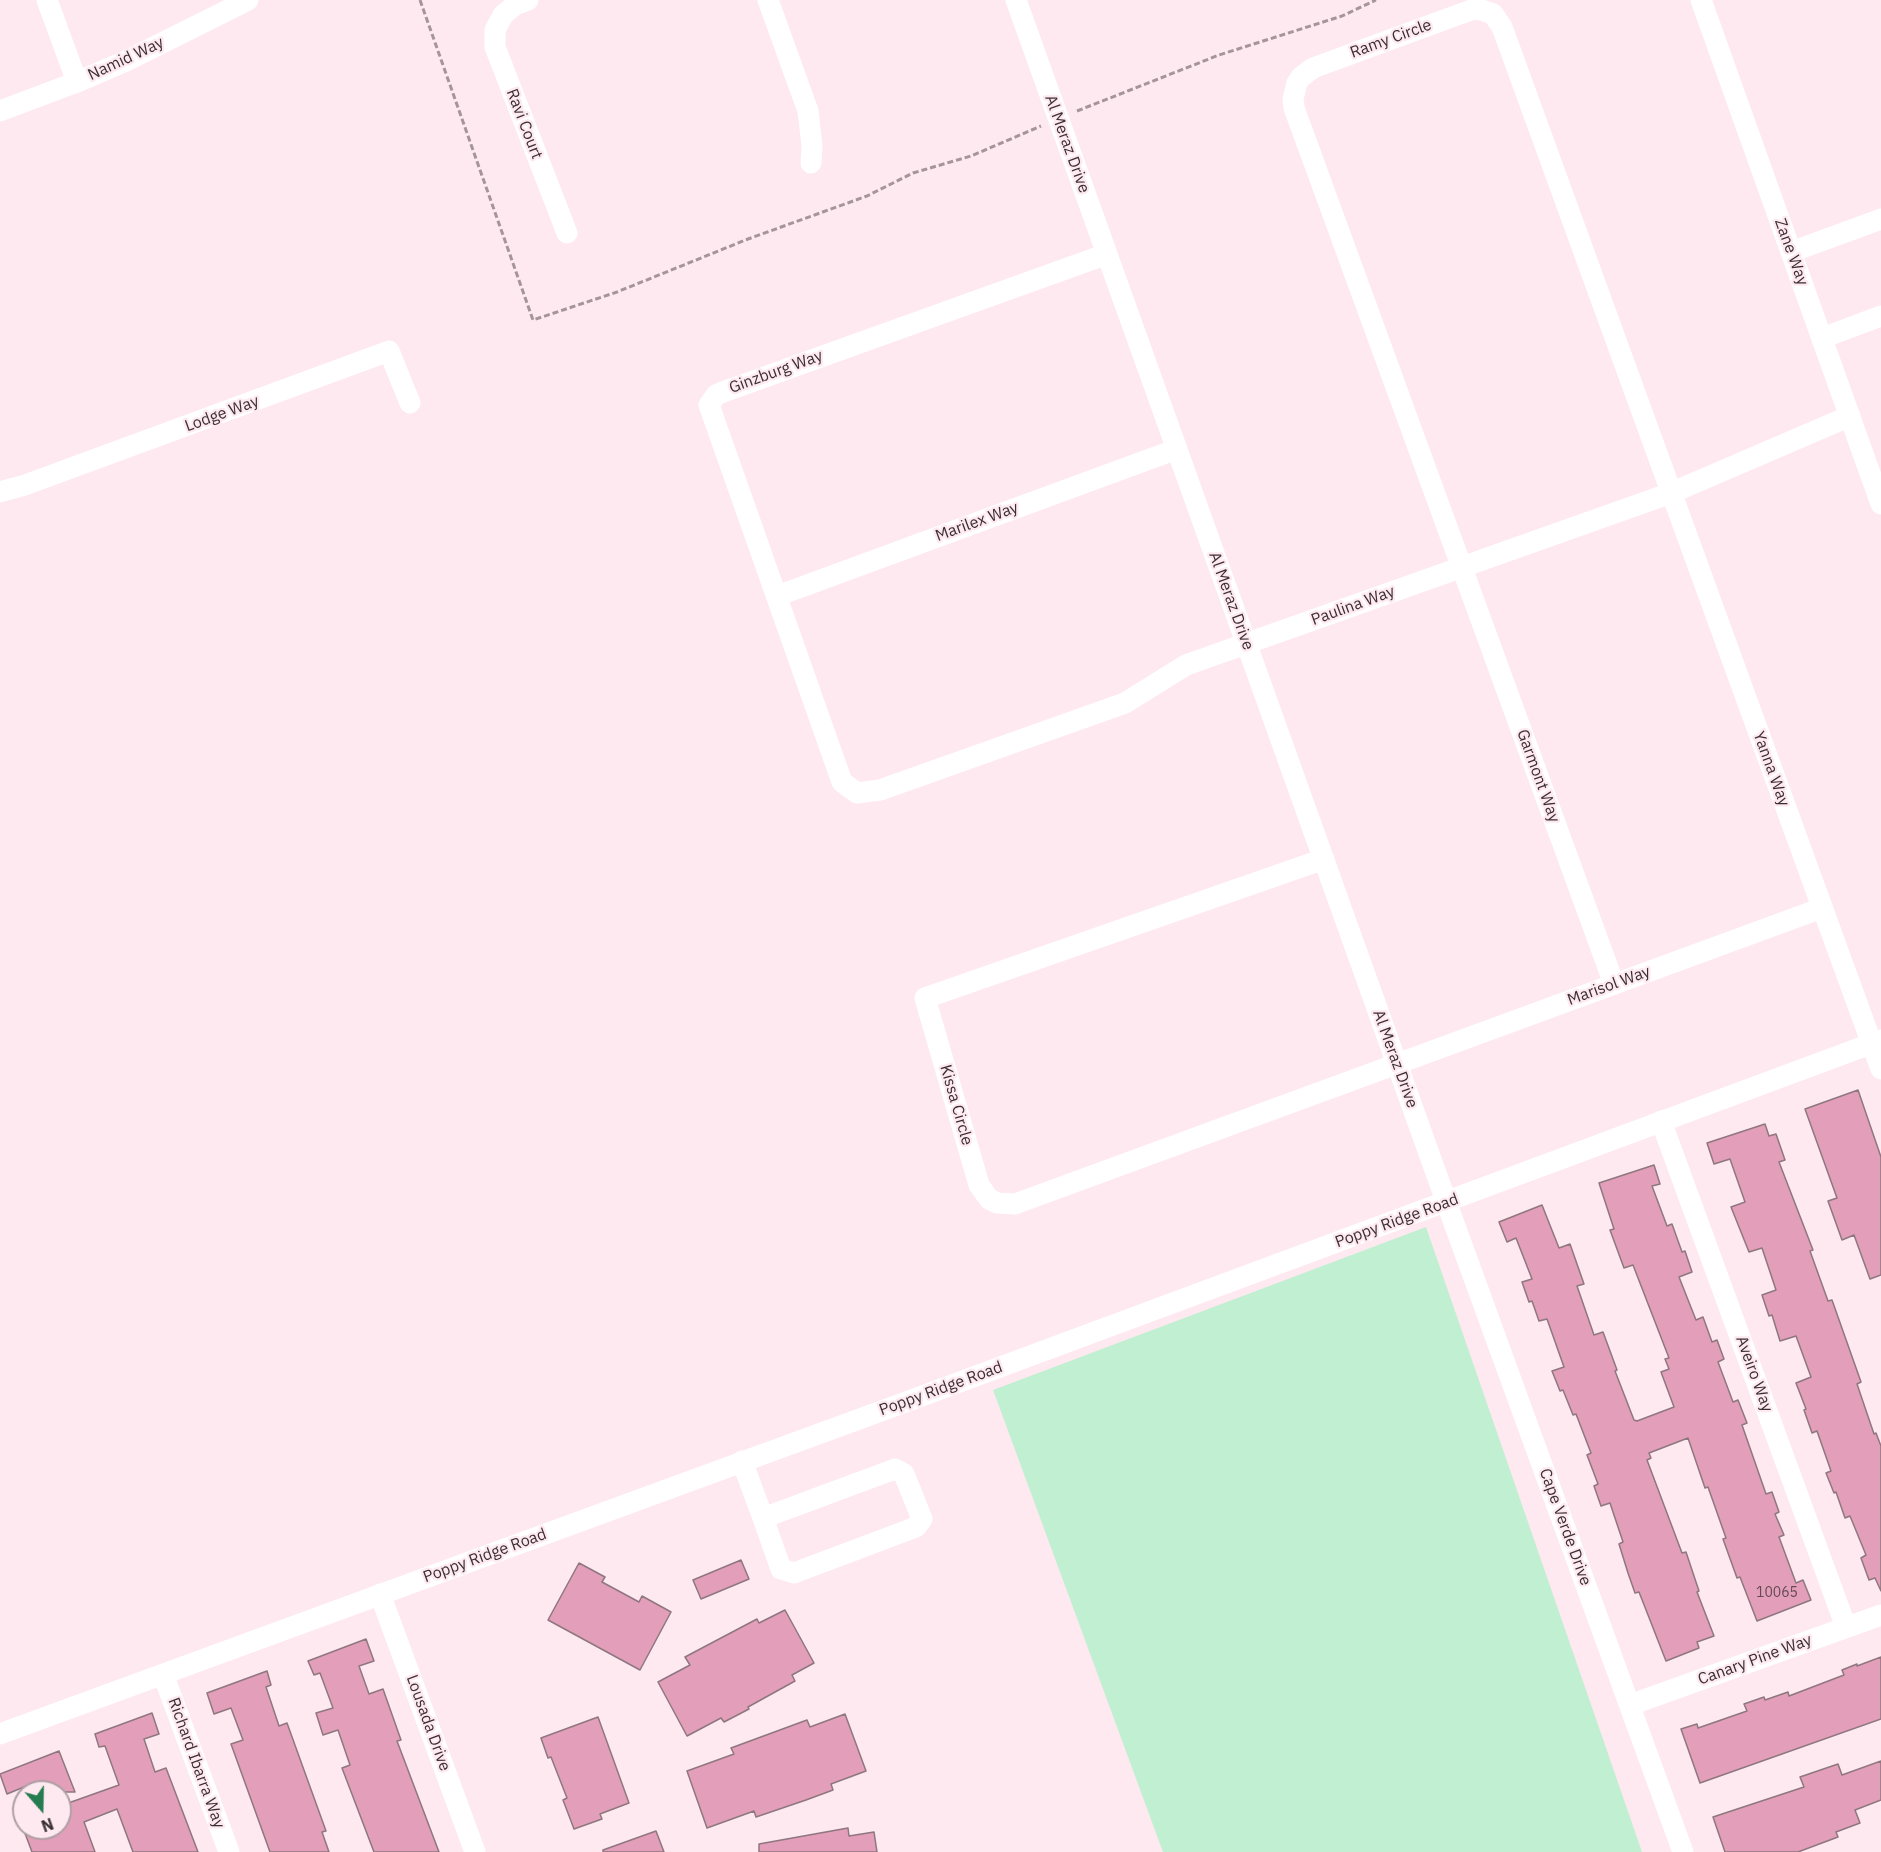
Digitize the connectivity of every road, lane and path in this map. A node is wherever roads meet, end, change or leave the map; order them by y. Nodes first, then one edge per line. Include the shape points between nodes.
1 (47, 0) edge
2 (248, 0) edge
3 (528, 0) edge
4 (768, 0) edge
5 (1016, 0) edge
6 (1701, 0) edge
7 (77, 82) junction
8 (0, 111) edge
9 (811, 163) dead end
10 (1881, 219) edge
11 (567, 233) dead end
12 (1791, 252) junction
13 (1107, 254) junction
14 (1881, 316) edge
15 (1822, 338) junction
16 (410, 403) dead end
17 (1850, 416) junction
18 (1177, 449) junction
19 (0, 492) edge
20 (1671, 493) junction
21 (1881, 504) edge
22 (1462, 567) junction
23 (777, 596) junction
24 (1246, 644) junction
25 (857, 793) joint
26 (1324, 859) junction
27 (1822, 908) junction
28 (1614, 984) junction
29 (1876, 1042) edge
30 (1397, 1064) junction
31 (1881, 1069) edge
32 (1661, 1121) junction
33 (1447, 1202) junction
34 (742, 1461) junction
35 (763, 1518) junction
36 (380, 1594) junction
37 (1881, 1615) edge
38 (1846, 1627) junction
39 (163, 1674) junction
40 (1630, 1705) junction
41 (0, 1734) edge
42 (229, 1852) edge
43 (475, 1852) edge
44 (1683, 1852) edge

1 - 7 street
2 - 7 street, Namid Way
3 - 11 street, Ravi Court via 503,15 495,30 495,47
4 - 9 street via 808,111
5 - 13 street, Al Meraz Drive
6 - 12 street, Zane Way
7 - 8 street, Namid Way
10 - 12 street
12 - 15 street, Zane Way
13 - 18 street, Al Meraz Drive
13 - 23 street, Ginzburg Way via 716,395 709,405
14 - 15 street
15 - 17 street, Zane Way
16 - 19 street, Lodge Way via 389,351
17 - 20 street, Paulina Way
17 - 21 street, Zane Way
18 - 23 street, Marilex Way
18 - 24 street, Al Meraz Drive
20 - 22 street, Paulina Way
20 - 22 street, Ramy Circle via 1502,27 1493,14 1471,10 1313,68 1297,83 1293,99
20 - 27 street, Yanna Way
22 - 24 street, Paulina Way
22 - 28 street, Garmont Way
23 - 25 street, Ginzburg Way via 842,782
24 - 25 street, Paulina Way via 1186,665 1125,703 880,790
24 - 26 street, Al Meraz Drive
26 - 30 street, Al Meraz Drive
26 - 30 street, Kissa Circle via 925,998 979,1185 997,1203 1015,1204
27 - 28 street, Marisol Way
27 - 29 street, Yanna Way
28 - 30 street, Marisol Way
29 - 31 street, Yanna Way
29 - 32 street, Poppy Ridge Road
30 - 33 street, Al Meraz Drive
32 - 33 street, Poppy Ridge Road
32 - 38 street, Aveiro Way
33 - 34 street, Poppy Ridge Road
33 - 40 street, Cape Verde Drive
34 - 35 street
34 - 36 street, Poppy Ridge Road
35 - 35 street via 781,1569 794,1573 916,1527 922,1519 904,1474 895,1469
36 - 39 street, Poppy Ridge Road
36 - 43 street, Lousada Drive
37 - 38 street, Canary Pine Way
38 - 40 street, Canary Pine Way
39 - 41 street, Poppy Ridge Road
39 - 42 street, Richard Ibarra Way
40 - 44 street, Cape Verde Drive

